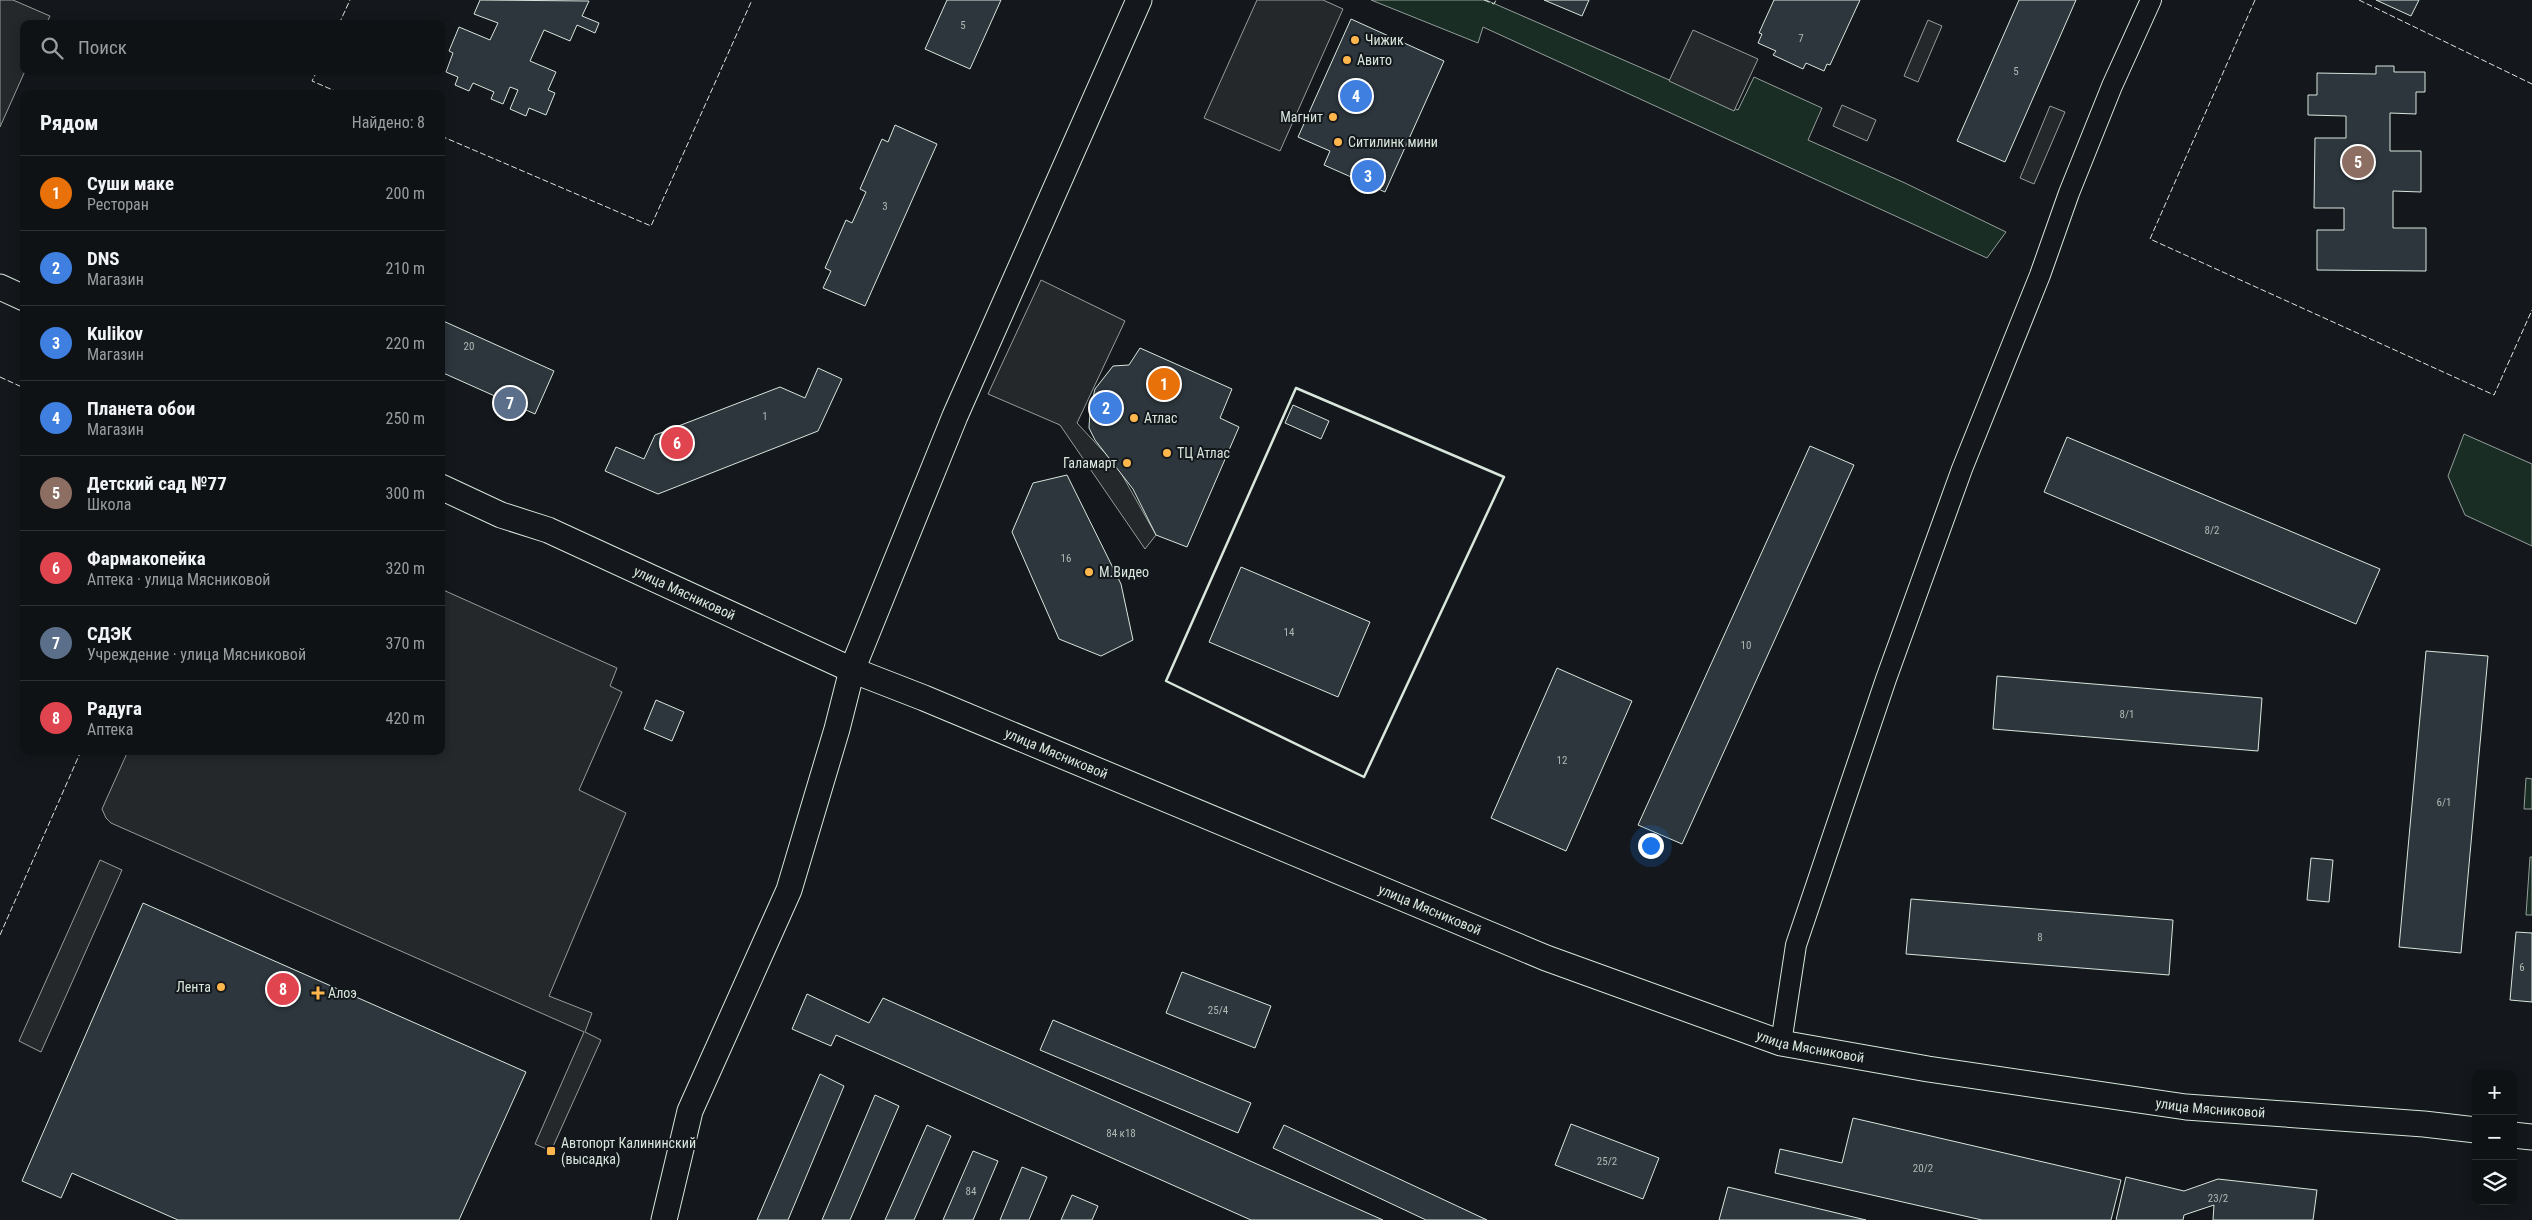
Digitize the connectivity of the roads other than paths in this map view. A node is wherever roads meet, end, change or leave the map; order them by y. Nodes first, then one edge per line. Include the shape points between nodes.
1 (1139, 0) edge
2 (2151, 0) edge
3 (0, 287) edge
4 (20, 296) edge
5 (445, 489) edge
6 (852, 670) junction
7 (1781, 1043) junction
8 (2472, 1130) edge
9 (2517, 1135) edge
10 (2532, 1137) edge
11 (664, 1220) edge

1 - 6 street via 955,416
2 - 7 street via 2069,193 2040,275 1962,469 1886,679 1796,944
3 - 4 street
5 - 6 street, улица Мясниковой via 501,515 548,530
6 - 7 street, улица Мясниковой via 1546,958
6 - 11 street via 789,890 690,1111
7 - 8 street, улица Мясниковой via 1928,1069 2186,1107
9 - 10 street

